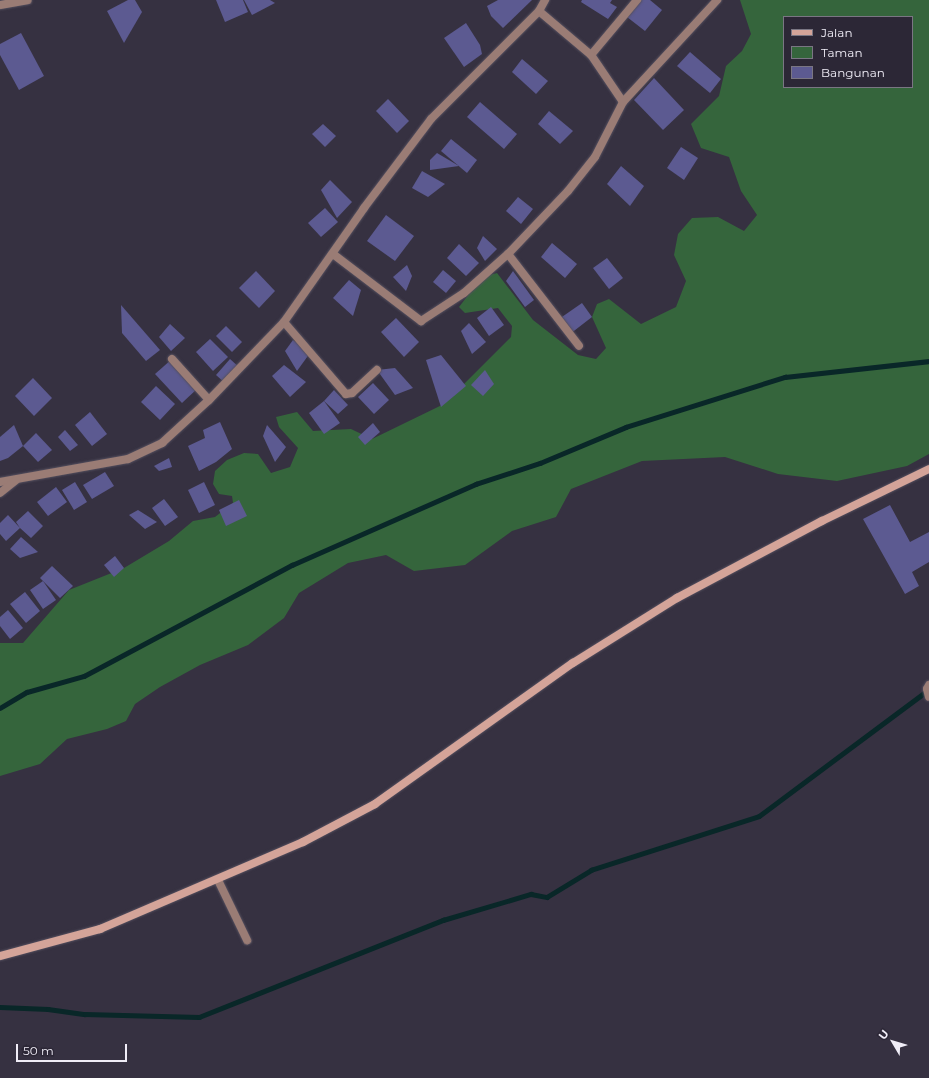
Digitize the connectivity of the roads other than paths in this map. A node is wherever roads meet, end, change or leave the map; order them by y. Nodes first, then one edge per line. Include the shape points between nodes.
1 (28, 0) edge
2 (545, 0) edge
3 (637, 0) edge
4 (717, 0) edge
5 (0, 5) edge
6 (539, 11) junction
7 (591, 55) junction
8 (623, 102) junction
9 (334, 254) junction
10 (508, 254) junction
11 (284, 322) junction
12 (579, 346) dead end
13 (172, 359) dead end
14 (377, 370) dead end
15 (209, 400) junction
16 (929, 469) edge
17 (17, 480) junction
18 (0, 482) edge
19 (0, 493) edge
20 (929, 685) edge
21 (929, 697) edge
22 (218, 880) junction
23 (247, 940) dead end
24 (0, 956) edge

1 - 5 street
2 - 6 street
3 - 7 street
4 - 8 street
6 - 7 street
6 - 9 street via 432,120 364,208
7 - 8 street
8 - 10 street via 595,157
9 - 10 street via 421,321 464,293
9 - 11 street
10 - 12 street
11 - 14 street via 346,394 352,393
11 - 15 street
13 - 15 street
15 - 17 street via 162,443 128,459
16 - 22 street via 822,521 677,598 573,663 375,804 303,842
17 - 18 street
17 - 19 street
20 - 21 street
22 - 23 street
22 - 24 street via 100,929

